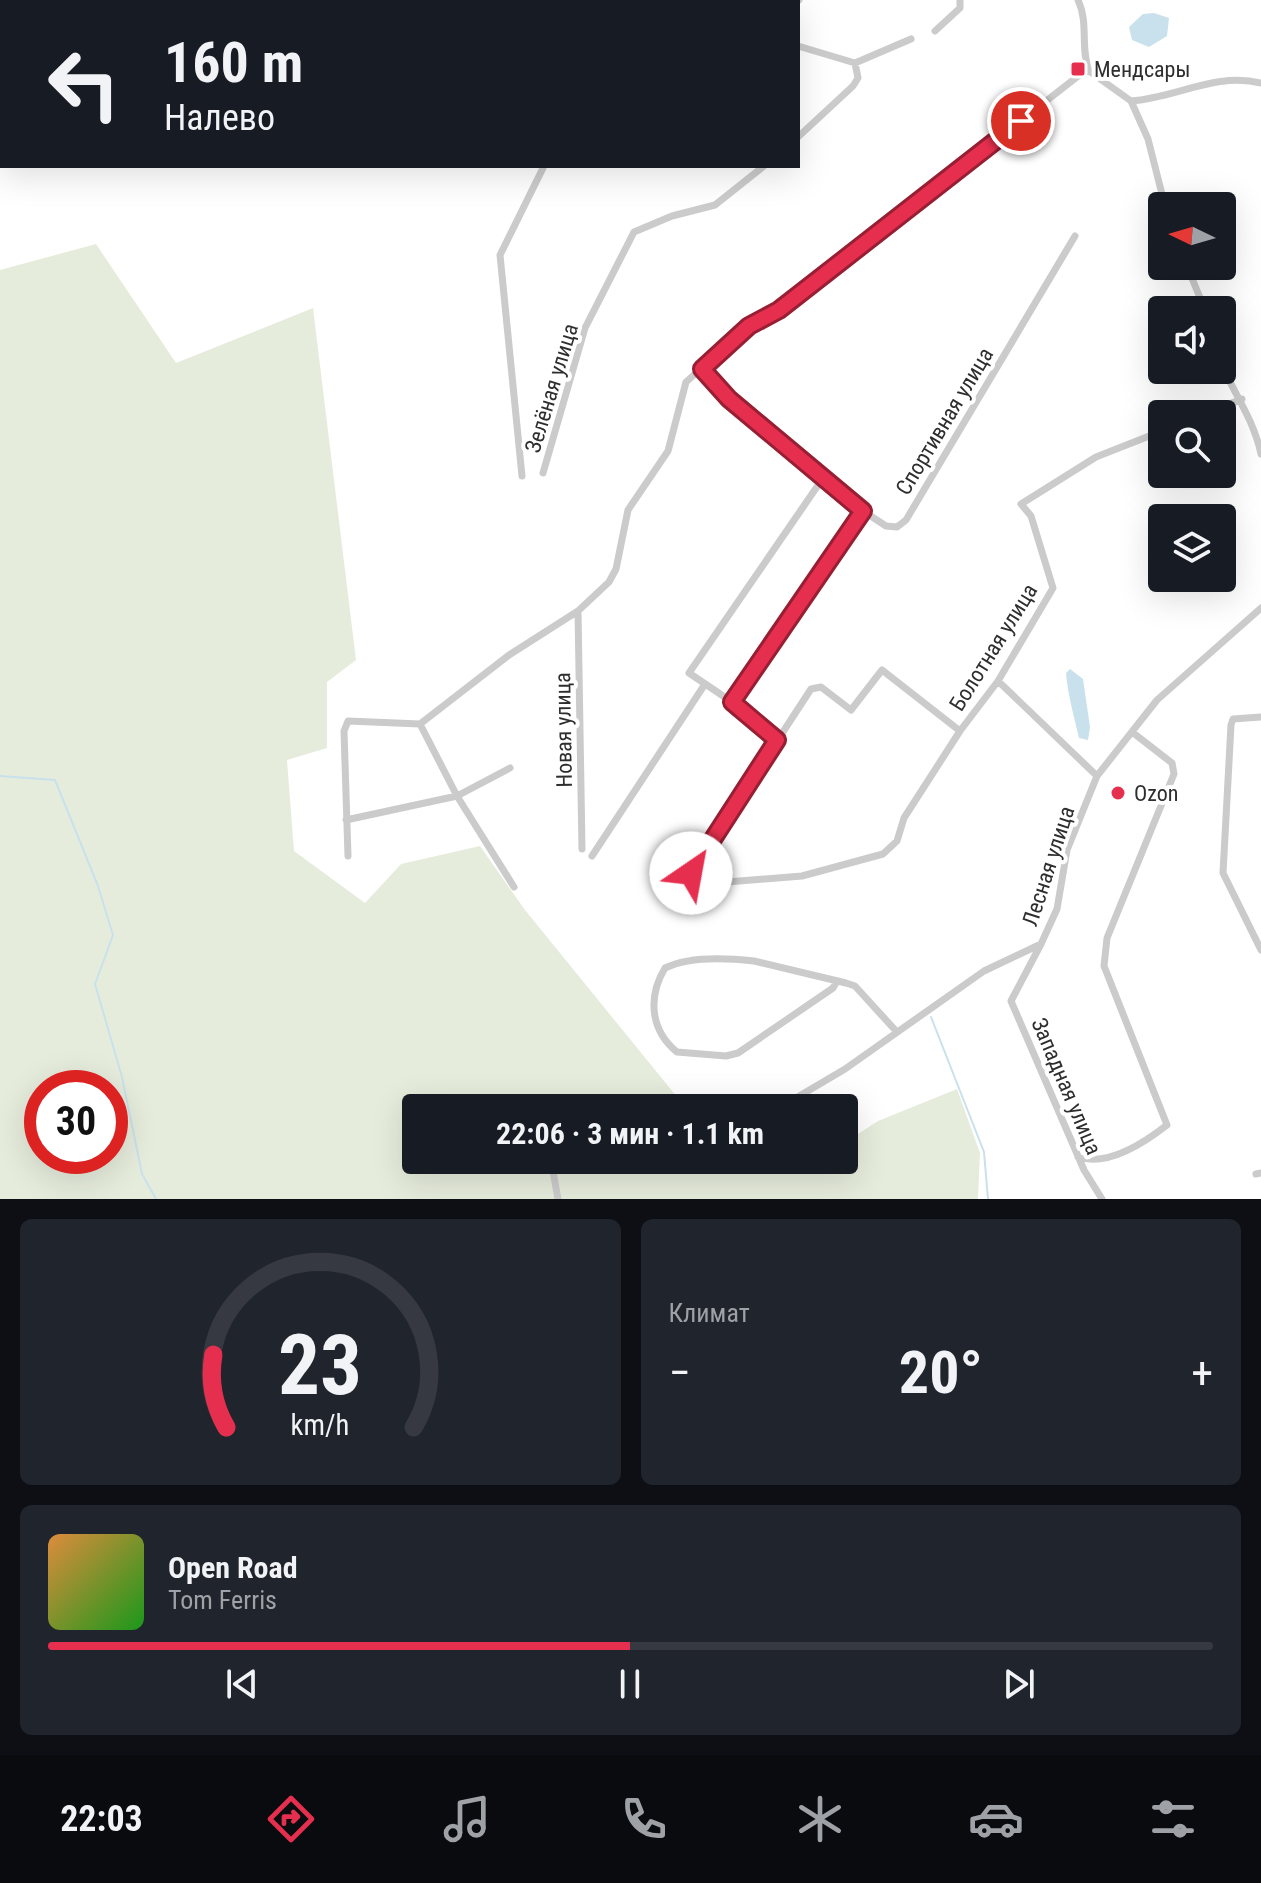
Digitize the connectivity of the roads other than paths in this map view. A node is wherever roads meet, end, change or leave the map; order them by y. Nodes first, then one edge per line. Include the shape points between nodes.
1 (960, 0) edge
2 (1078, 0) edge
3 (935, 31) dead end
4 (911, 39) dead end
5 (800, 47) edge
6 (855, 63) junction
7 (1086, 72) junction
8 (1261, 83) edge
9 (1131, 101) junction
10 (800, 135) edge
11 (543, 168) edge
12 (761, 168) edge
13 (1161, 192) edge
14 (1075, 236) dead end
15 (702, 369) junction
16 (1233, 384) edge
17 (1242, 399) junction
18 (1236, 401) edge
19 (1148, 437) edge
20 (1261, 454) edge
21 (543, 473) dead end
22 (522, 476) dead end
23 (823, 478) junction
24 (863, 511) junction
25 (1261, 608) edge
26 (578, 611) junction
27 (998, 681) junction
28 (705, 684) junction
29 (732, 702) junction
30 (1261, 717) edge
31 (420, 724) junction
32 (960, 731) junction
33 (1132, 732) junction
34 (777, 740) junction
35 (510, 768) dead end
36 (1097, 776) junction
37 (457, 796) junction
38 (346, 820) junction
39 (582, 849) dead end
40 (348, 856) dead end
41 (592, 856) dead end
42 (514, 887) dead end
43 (1041, 944) junction
44 (1261, 950) edge
45 (837, 981) junction
46 (896, 1031) junction
47 (803, 1094) edge
48 (1078, 1157) junction
49 (554, 1174) edge
50 (1093, 1190) junction
51 (558, 1199) edge
52 (1086, 1199) edge
53 (1102, 1199) edge

1 - 3 street via 960,8
2 - 7 street via 1084,14
4 - 6 street
5 - 6 street
6 - 10 street via 858,78 853,86
7 - 9 street
7 - 15 street via 779,310 749,326
8 - 9 street via 1206,82
9 - 13 street via 1148,139
11 - 22 street via 500,255
12 - 21 street, Зелёная улица via 715,205 672,216 631,236 585,328
14 - 24 street, Спортивная улица via 906,520 892,527
15 - 23 street, Спортивная улица via 729,399
15 - 26 street via 681,390 668,451 628,510 616,569
16 - 17 street
17 - 18 street
17 - 20 street
19 - 27 street, Болотная улица via 1096,457 1021,504 1031,516 1053,588
23 - 24 street, Спортивная улица
23 - 28 street via 689,673
24 - 29 street
25 - 33 street, Лесная улица via 1157,700
26 - 31 street via 509,655
26 - 39 street, Новая улица
27 - 32 street, Болотная улица
27 - 36 street
28 - 29 street
28 - 41 street
29 - 34 street
30 - 44 street via 1233,719 1231,725 1223,873
31 - 37 street
31 - 38 street via 354,720 345,725
32 - 34 street via 882,670 851,710 821,687 811,689
32 - 34 street, Болотная улица via 904,818 897,841 883,854 802,876 689,885 691,873
33 - 36 street, Лесная улица
33 - 48 street via 1172,763 1174,774 1107,938 1104,966 1167,1125 1099,1161
35 - 37 street
36 - 43 street, Лесная улица via 1067,850 1057,909
37 - 38 street
37 - 42 street
38 - 40 street
43 - 46 street, Лесная улица via 984,971
43 - 48 street, Западная улица via 1011,1001
45 - 45 street via 754,961 674,963 660,977 656,1031 677,1052 738,1053
45 - 46 street via 861,991
46 - 47 street, Лесная улица
48 - 50 street, Западная улица
49 - 51 street
50 - 52 street
50 - 53 street, Западная улица

